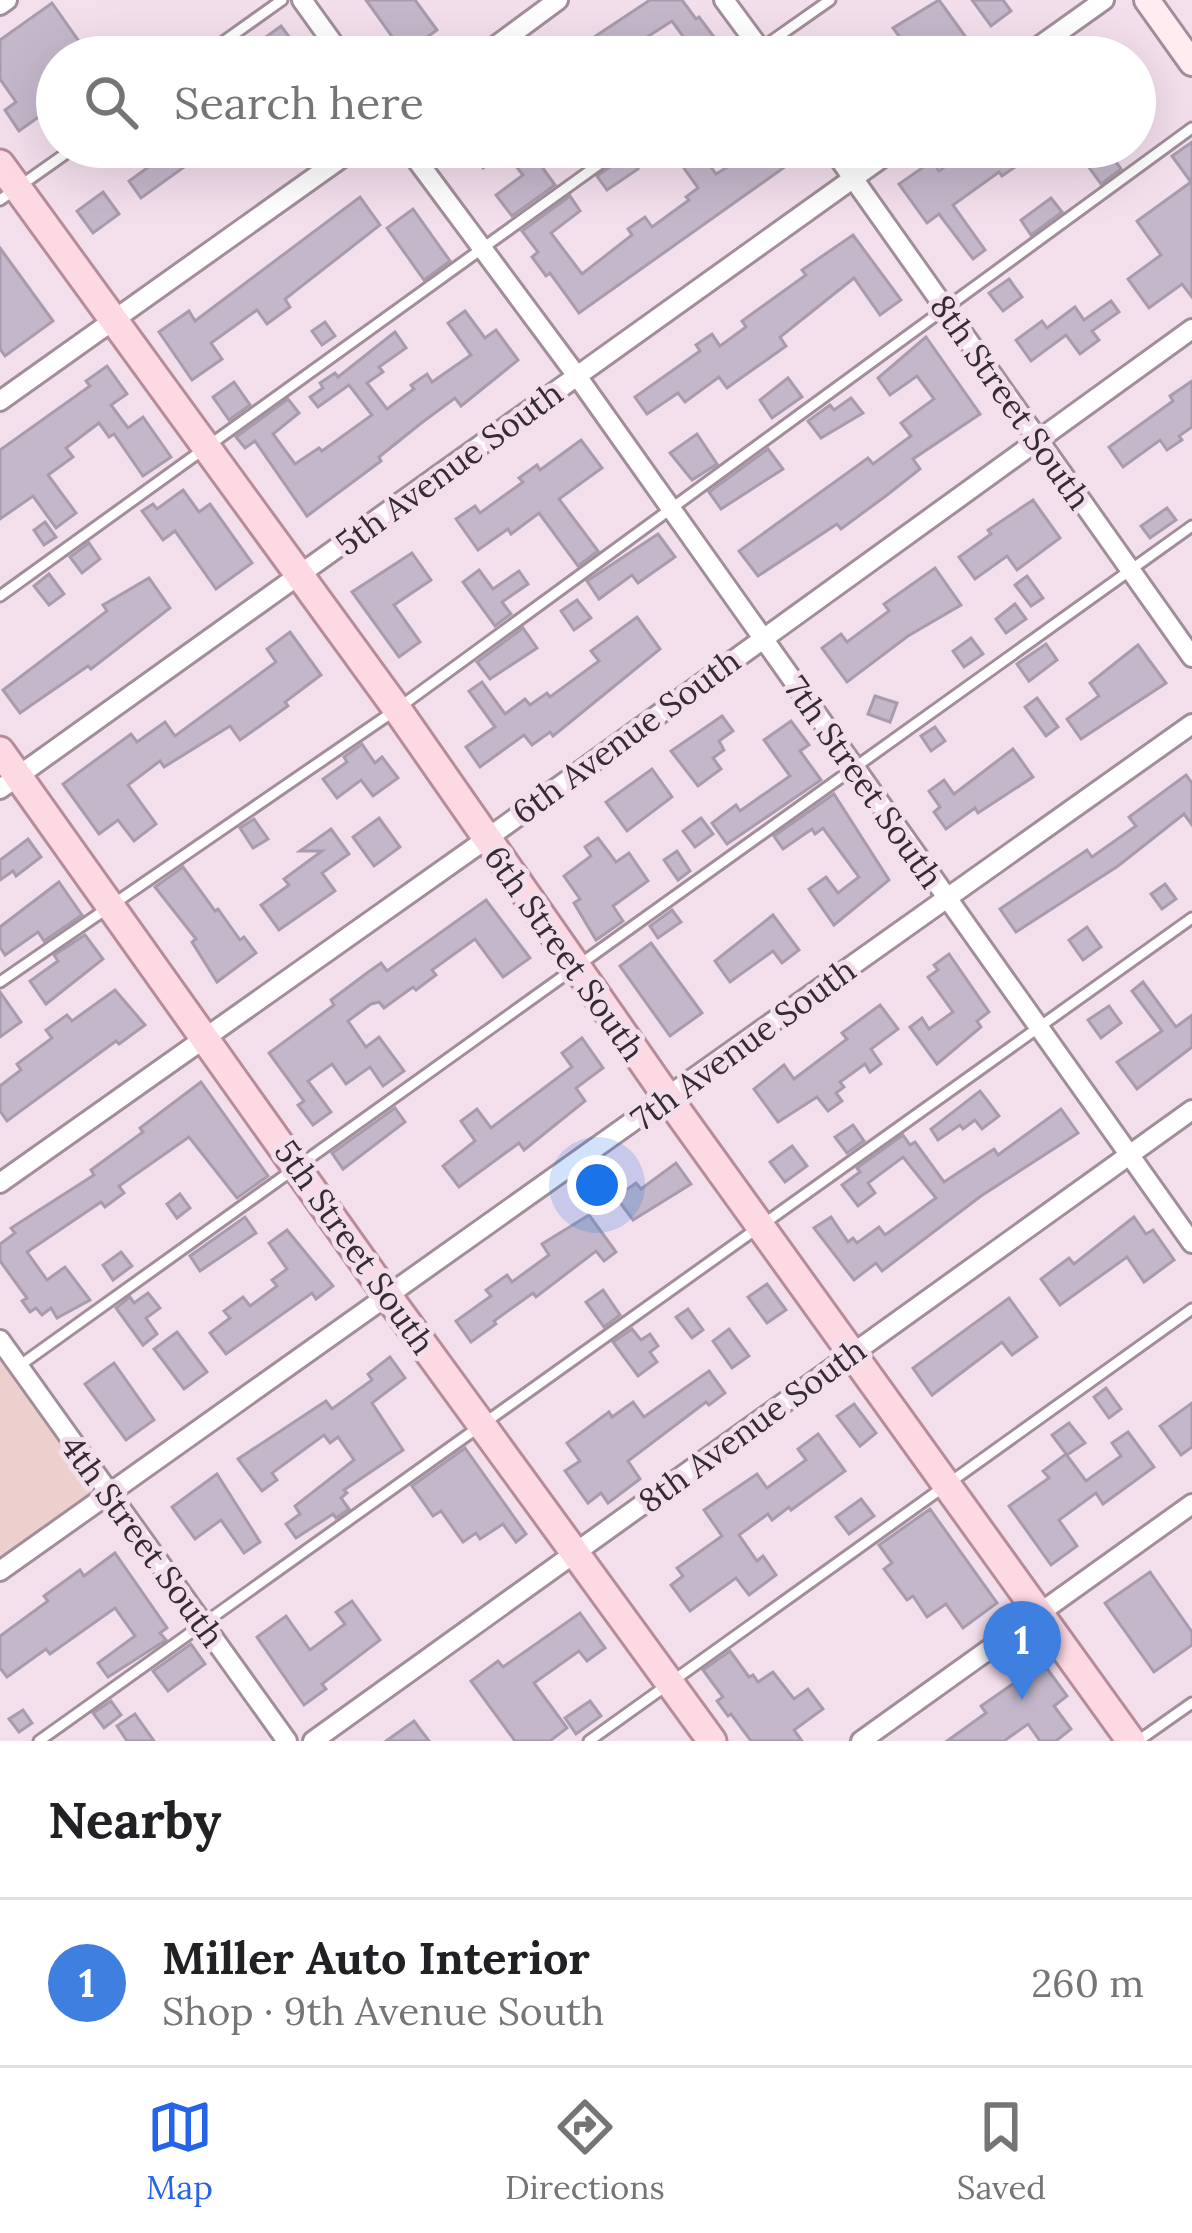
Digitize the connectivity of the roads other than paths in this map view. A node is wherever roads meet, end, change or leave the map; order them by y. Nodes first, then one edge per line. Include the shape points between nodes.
1 (282, 0) edge
2 (302, 0) edge
3 (558, 0) edge
4 (724, 0) edge
5 (830, 0) edge
6 (1104, 0) edge
7 (1147, 0) edge
8 (231, 36) edge
9 (328, 36) edge
10 (509, 36) edge
11 (747, 36) edge
12 (782, 36) edge
13 (1053, 36) edge
14 (1192, 62) edge
15 (1192, 128) edge
16 (1156, 154) edge
17 (0, 164) edge
18 (46, 168) edge
19 (327, 168) edge
20 (423, 168) edge
21 (594, 168) edge
22 (846, 168) edge
23 (867, 168) edge
24 (1137, 168) edge
25 (853, 178) junction
26 (9, 194) edge
27 (482, 248) junction
28 (944, 308) junction
29 (111, 320) junction
30 (1192, 329) edge
31 (578, 376) junction
32 (0, 401) edge
33 (1037, 440) junction
34 (205, 446) junction
35 (669, 508) junction
36 (1192, 526) edge
37 (1130, 571) junction
38 (300, 575) junction
39 (0, 596) edge
40 (761, 636) junction
41 (1192, 657) edge
42 (397, 709) junction
43 (1192, 724) edge
44 (0, 752) edge
45 (854, 768) junction
46 (9, 783) edge
47 (485, 840) junction
48 (947, 898) junction
49 (110, 903) junction
50 (1192, 918) edge
51 (576, 968) junction
52 (0, 982) edge
53 (1038, 1028) junction
54 (203, 1036) junction
55 (668, 1098) junction
56 (1192, 1110) edge
57 (1128, 1156) junction
58 (298, 1166) junction
59 (0, 1183) edge
60 (762, 1227) junction
61 (1192, 1243) edge
62 (387, 1294) junction
63 (1192, 1309) edge
64 (0, 1340) edge
65 (854, 1353) junction
66 (19, 1366) junction
67 (483, 1425) junction
68 (948, 1485) junction
69 (110, 1494) junction
70 (1192, 1504) edge
71 (576, 1552) junction
72 (0, 1571) edge
73 (1040, 1613) junction
74 (203, 1624) junction
75 (671, 1682) junction
76 (1192, 1703) edge
77 (39, 1741) edge
78 (286, 1741) edge
79 (313, 1741) edge
80 (589, 1741) edge
81 (712, 1741) edge
82 (861, 1741) edge
83 (1135, 1741) edge

1 - 8 lane
2 - 9 street
3 - 10 street
4 - 11 street
5 - 12 lane
6 - 13 street
7 - 14 main road
15 - 16 lane
17 - 26 main road, 6th Street South
18 - 26 lane
19 - 29 street
20 - 27 street, 7th Street South
21 - 27 lane
22 - 25 street, 8th Street South
23 - 25 street, 5th Avenue South
24 - 28 lane
25 - 28 street, 8th Street South
25 - 31 street, 5th Avenue South
26 - 29 main road, 6th Street South
27 - 31 street, 7th Street South
27 - 34 lane
28 - 33 street, 8th Street South
28 - 35 lane
29 - 32 street
29 - 34 main road, 6th Street South
30 - 33 street, 6th Avenue South
31 - 35 street, 7th Street South
31 - 38 street, 5th Avenue South
33 - 37 street, 8th Street South
33 - 40 street, 6th Avenue South
34 - 38 main road, 6th Street South
34 - 39 lane
35 - 40 street, 7th Street South
35 - 42 lane
36 - 37 lane
37 - 41 street, 8th Street South
37 - 45 lane
38 - 42 main road, 6th Street South
38 - 46 street, 5th Avenue South
40 - 45 street, 7th Street South
40 - 47 street, 6th Avenue South
42 - 47 main road, 6th Street South
42 - 49 lane
43 - 48 street, 7th Avenue South
44 - 46 main road, 5th Street South
45 - 48 street, 7th Street South
45 - 51 lane
46 - 49 main road, 5th Street South
47 - 51 main road, 6th Street South
47 - 54 street, 6th Avenue South
48 - 53 street, 7th Street South
48 - 55 street, 7th Avenue South
49 - 52 lane
49 - 54 main road, 5th Street South
50 - 53 lane
51 - 55 main road, 6th Street South
51 - 58 lane
53 - 57 street, 7th Street South
53 - 60 lane
54 - 58 main road, 5th Street South
54 - 59 street, 6th Avenue South
55 - 60 main road, 6th Street South
55 - 62 street, 7th Avenue South
56 - 57 street, 8th Avenue South
57 - 61 street, 7th Street South
57 - 65 street, 8th Avenue South
58 - 62 main road, 5th Street South
58 - 66 lane
60 - 65 main road, 6th Street South
60 - 67 lane
62 - 67 main road, 5th Street South
62 - 69 street, 7th Avenue South
63 - 68 lane
64 - 66 street, 4th Street South
65 - 68 main road, 6th Street South
65 - 71 street, 8th Avenue South
66 - 69 street, 4th Street South
67 - 71 main road, 5th Street South
67 - 74 lane
68 - 73 main road, 6th Street South
68 - 75 lane
69 - 72 street, 7th Avenue South
69 - 74 street, 4th Street South
70 - 73 street
71 - 75 main road, 5th Street South
71 - 79 street, 8th Avenue South
73 - 82 street
73 - 83 main road, 6th Street South
74 - 77 lane
74 - 78 street, 4th Street South
75 - 80 lane
75 - 81 main road, 5th Street South
76 - 83 lane

